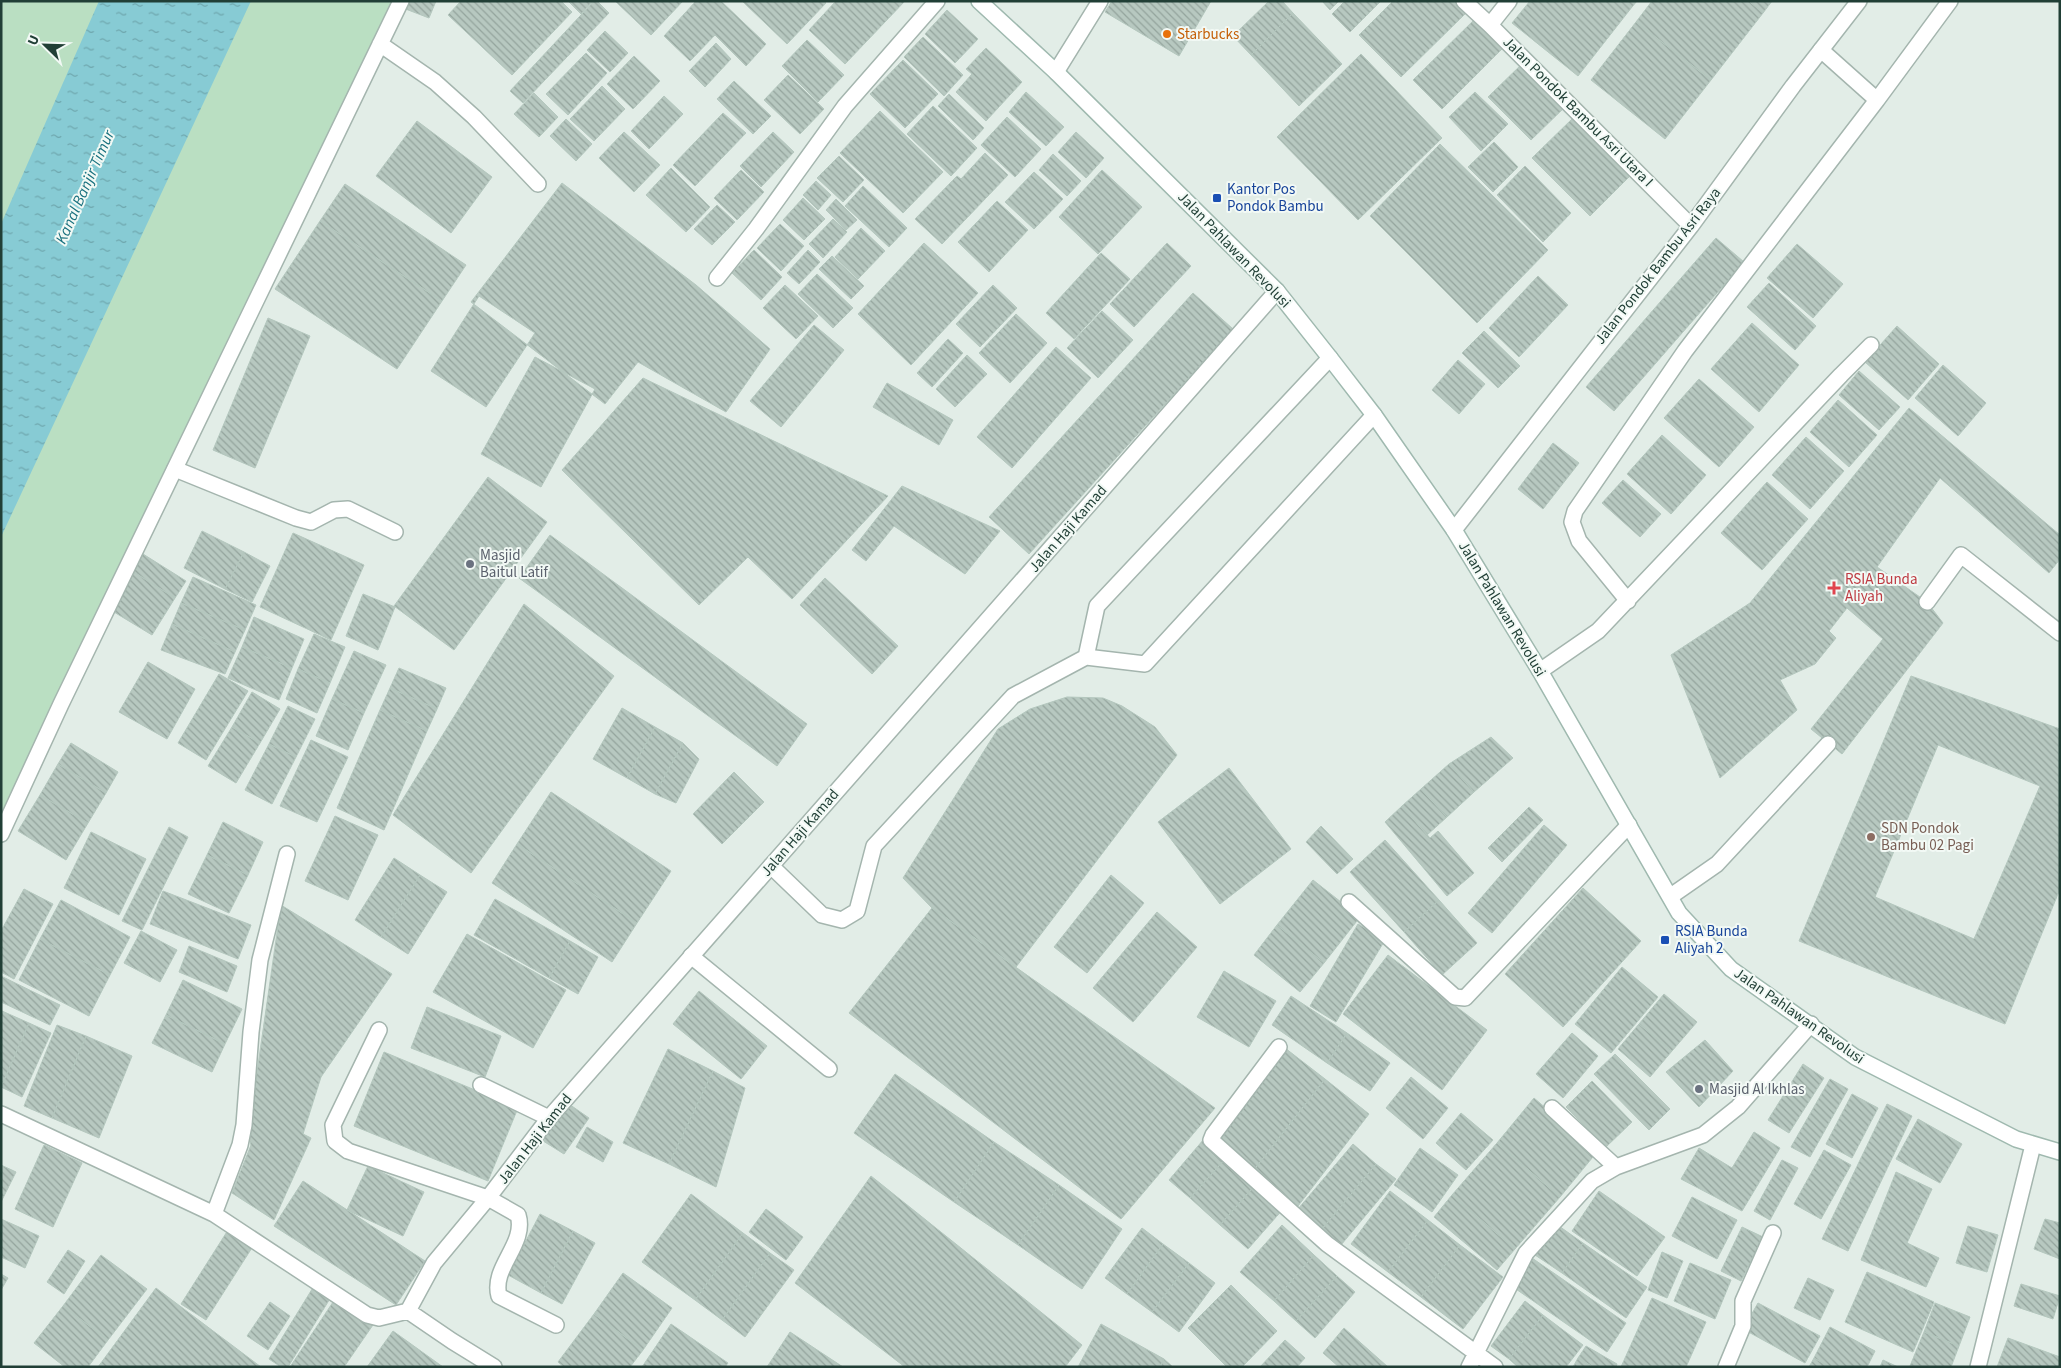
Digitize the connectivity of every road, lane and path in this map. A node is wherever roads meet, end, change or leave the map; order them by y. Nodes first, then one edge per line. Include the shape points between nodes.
1 (401, 1) edge
2 (938, 1) edge
3 (979, 1) edge
4 (1100, 1) edge
5 (1464, 1) edge
6 (1508, 1) edge
7 (1859, 1) edge
8 (1950, 1) edge
9 (1490, 26) junction
10 (380, 44) junction
11 (1821, 50) junction
12 (1056, 72) junction
13 (1876, 100) junction
14 (538, 184) dead end
15 (1691, 226) junction
16 (717, 278) dead end
17 (1277, 291) junction
18 (1871, 345) dead end
19 (1330, 358) junction
20 (1374, 415) junction
21 (176, 469) junction
22 (1454, 530) junction
23 (395, 532) dead end
24 (1628, 600) junction
25 (1927, 602) dead end
26 (2060, 633) edge
27 (1086, 657) junction
28 (1540, 671) junction
29 (1828, 744) dead end
30 (1630, 825) junction
31 (1, 834) edge
32 (287, 854) dead end
33 (771, 866) junction
34 (1671, 896) junction
35 (1348, 902) dead end
36 (691, 956) junction
37 (1811, 1024) junction
38 (379, 1030) dead end
39 (1279, 1047) dead end
40 (829, 1069) dead end
41 (481, 1085) dead end
42 (1552, 1108) dead end
43 (1, 1114) edge
44 (549, 1118) junction
45 (2034, 1145) junction
46 (2060, 1152) edge
47 (1616, 1167) junction
48 (488, 1198) junction
49 (214, 1214) junction
50 (1773, 1233) dead end
51 (408, 1311) junction
52 (556, 1325) dead end
53 (1472, 1360) edge
54 (494, 1367) edge
55 (1495, 1367) edge
56 (1726, 1367) edge
57 (1978, 1367) edge

1 - 10 street
2 - 16 street via 846,106
3 - 12 street, Jalan Pahlawan Revolusi
4 - 12 street
5 - 9 street, Jalan Pondok Bambu Asri Utara I
6 - 9 street
7 - 11 street, Jalan Pondok Bambu Asri Raya
8 - 13 street
9 - 15 street, Jalan Pondok Bambu Asri Utara I
10 - 14 street via 435,82 474,117
10 - 21 street
11 - 13 street
11 - 15 street, Jalan Pondok Bambu Asri Raya
12 - 17 street, Jalan Pahlawan Revolusi
13 - 24 street via 1685,351 1575,511 1572,522 1579,541
15 - 22 street, Jalan Pondok Bambu Asri Raya
17 - 19 street, Jalan Pahlawan Revolusi
17 - 33 street, Jalan Haji Kamad
18 - 24 street
19 - 20 street, Jalan Pahlawan Revolusi
19 - 27 street via 1097,606
20 - 22 street, Jalan Pahlawan Revolusi
20 - 27 street via 1145,664
21 - 23 street via 296,518 311,522 334,510 348,509
21 - 31 street
22 - 28 street, Jalan Pahlawan Revolusi
24 - 28 street via 1598,630
25 - 26 street via 1962,555
27 - 33 street via 1012,696 874,846 857,911 842,920 822,915
28 - 30 street, Jalan Pahlawan Revolusi
29 - 34 street via 1716,864
30 - 34 street, Jalan Pahlawan Revolusi
30 - 35 street via 1465,998 1455,997
32 - 49 street via 260,960 240,1145
33 - 36 street, Jalan Haji Kamad
34 - 37 street, Jalan Pahlawan Revolusi via 1680,913 1731,969
36 - 40 street
36 - 44 street, Jalan Haji Kamad
37 - 45 street, Jalan Pahlawan Revolusi via 1855,1057 2016,1139
37 - 47 street via 1738,1107 1703,1136
38 - 48 street via 333,1124 335,1141 348,1151
39 - 53 street via 1212,1140 1327,1244
41 - 44 street
42 - 47 street
43 - 49 street
44 - 48 street, Jalan Haji Kamad
45 - 46 street, Jalan Pahlawan Revolusi
45 - 57 street
47 - 53 street via 1592,1181 1526,1253
48 - 51 street, Jalan Haji Kamad via 434,1263
48 - 52 street via 518,1215 520,1224 499,1274 496,1286 499,1296
49 - 51 street via 367,1315 379,1318
50 - 56 street via 1743,1301 1743,1326
51 - 54 street
53 - 55 street

